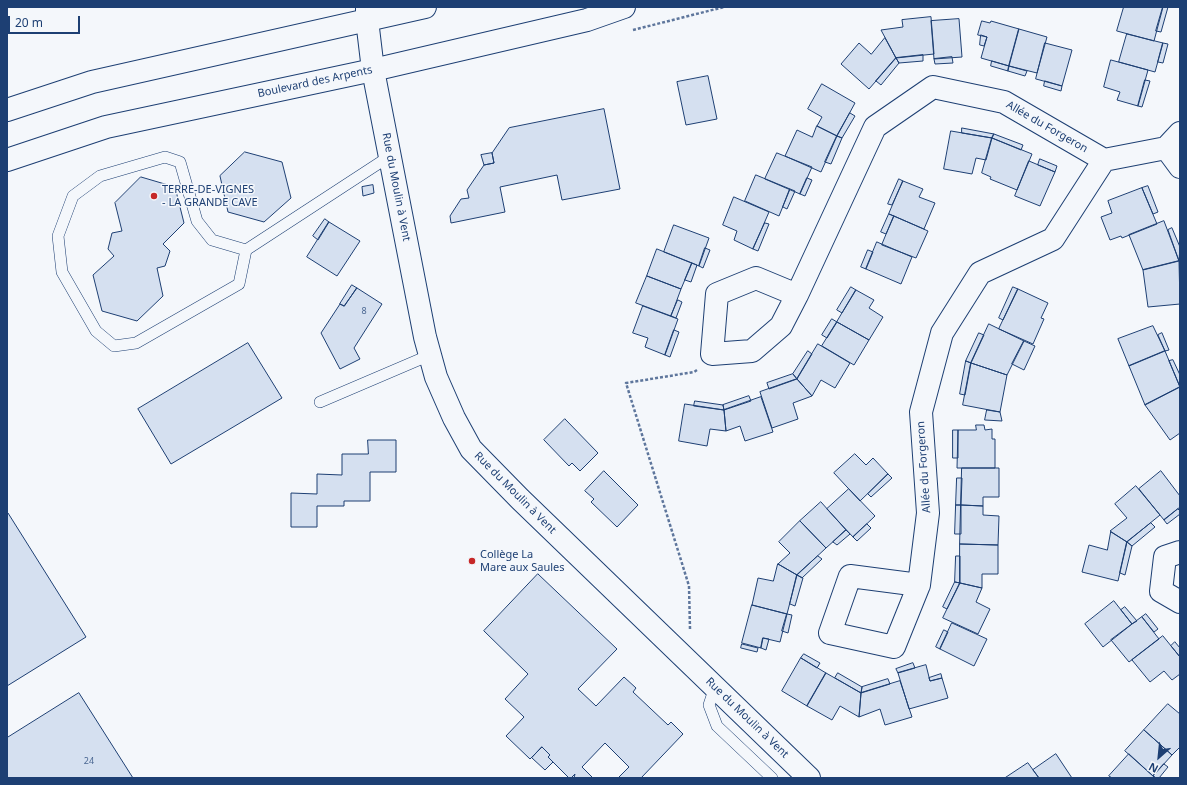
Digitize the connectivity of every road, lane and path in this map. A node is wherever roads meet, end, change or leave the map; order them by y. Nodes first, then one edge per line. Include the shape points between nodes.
1 (425, 7) edge
2 (624, 7) edge
3 (367, 13) edge
4 (373, 70) junction
5 (7, 110) edge
6 (1173, 140) edge
7 (390, 156) junction
8 (7, 160) edge
9 (1104, 160) junction
10 (1180, 167) edge
11 (246, 250) junction
12 (797, 295) junction
13 (712, 354) junction
14 (430, 355) junction
15 (320, 402) dead end
16 (1180, 552) edge
17 (919, 586) dead end
18 (1180, 602) edge
19 (690, 664) junction
20 (715, 687) junction
21 (772, 778) edge
22 (809, 778) edge

1 - 3 street
2 - 4 street, Boulevard des Arpents via 587,20
3 - 4 street, Rue du Moulin à Vent
3 - 5 street via 92,82
4 - 7 street, Rue du Moulin à Vent
4 - 8 street, Boulevard des Arpents via 106,127
6 - 9 street
6 - 10 street
7 - 11 lane
7 - 14 street, Rue du Moulin à Vent
9 - 12 street, Allée du Forgeron via 1004,102 933,87 874,127
9 - 17 street, Allée du Forgeron via 1053,239 980,273 942,333 921,412 928,513
11 - 11 lane via 239,284 136,343 114,346 96,331 62,272 58,236 73,196 100,176 165,157 180,162 197,221 212,240
12 - 13 street, Allée du Forgeron via 781,326 752,351
12 - 13 street via 756,278 717,294
13 - 19 path via 694,372 626,383 689,586
14 - 15 lane
14 - 19 street, Rue du Moulin à Vent via 436,378 471,449
16 - 18 street via 1166,557 1161,591
19 - 20 street, Rue du Moulin à Vent
20 - 21 lane via 709,705 717,726
20 - 22 street, Rue du Moulin à Vent

